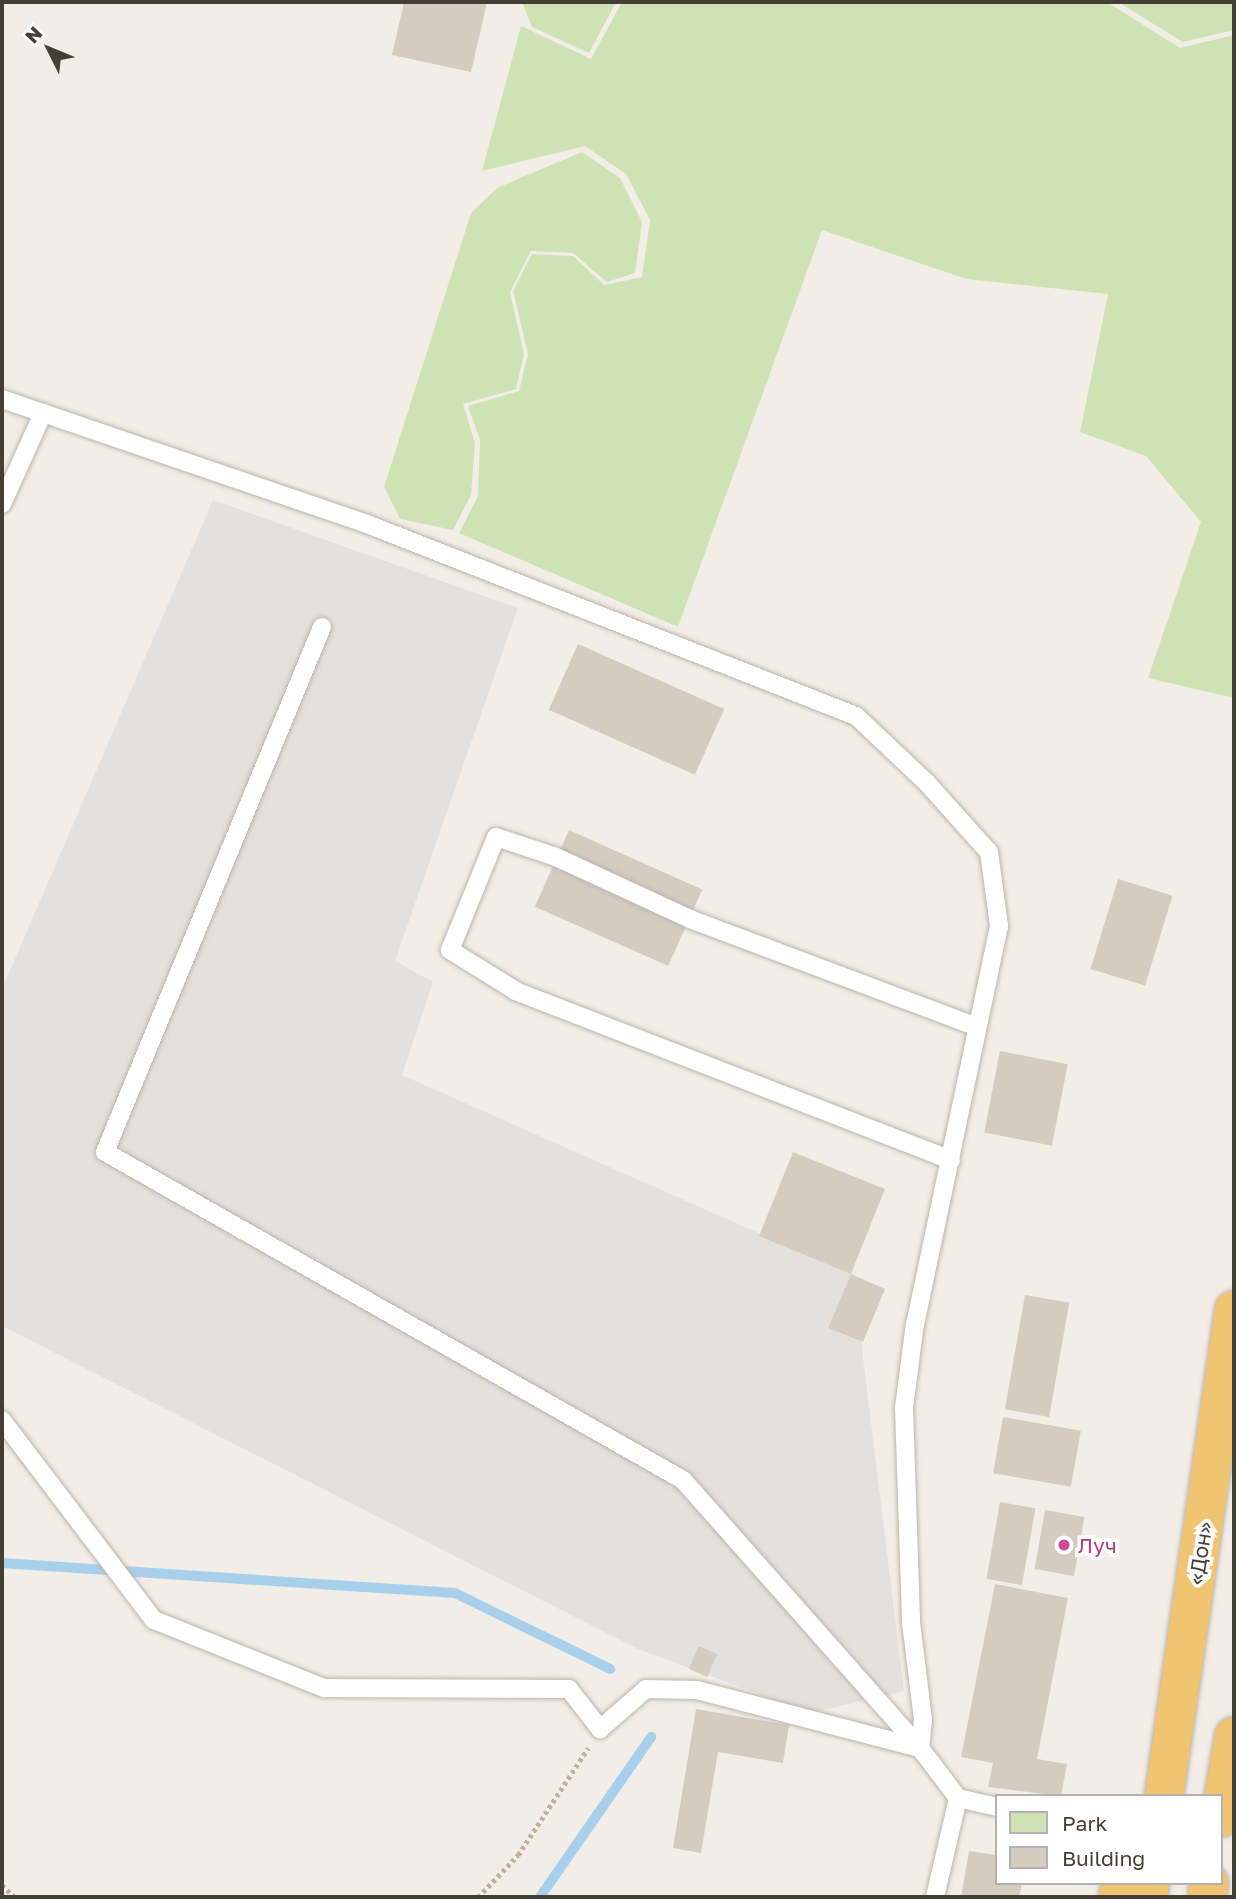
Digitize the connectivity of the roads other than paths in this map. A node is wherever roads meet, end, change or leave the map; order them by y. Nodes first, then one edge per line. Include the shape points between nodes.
1 (2, 399) edge
2 (43, 413) junction
3 (2, 504) edge
4 (321, 627) dead end
5 (975, 1027) junction
6 (951, 1160) junction
7 (1234, 1310) edge
8 (2, 1420) edge
9 (1209, 1491) junction
10 (1234, 1736) edge
11 (920, 1748) junction
12 (1141, 1794) edge
13 (1164, 1794) edge
14 (958, 1798) junction
15 (1222, 1806) edge
16 (995, 1807) edge
17 (935, 1897) edge

1 - 2 lane
2 - 3 lane
2 - 5 lane via 367,524 856,716 927,783 989,852 999,926
4 - 11 lane via 105,1152 683,1480
5 - 6 lane
5 - 6 lane via 690,919 556,857 496,837 450,950 516,991
6 - 11 lane via 915,1323 904,1408 911,1622 923,1720
7 - 9 highway, «Дон»
8 - 11 lane via 154,1620 324,1688 569,1689 600,1729 646,1689 697,1690
9 - 12 highway via 1171,1641
9 - 13 highway, «Дон»
10 - 15 highway
11 - 14 lane
14 - 16 lane
14 - 17 lane

